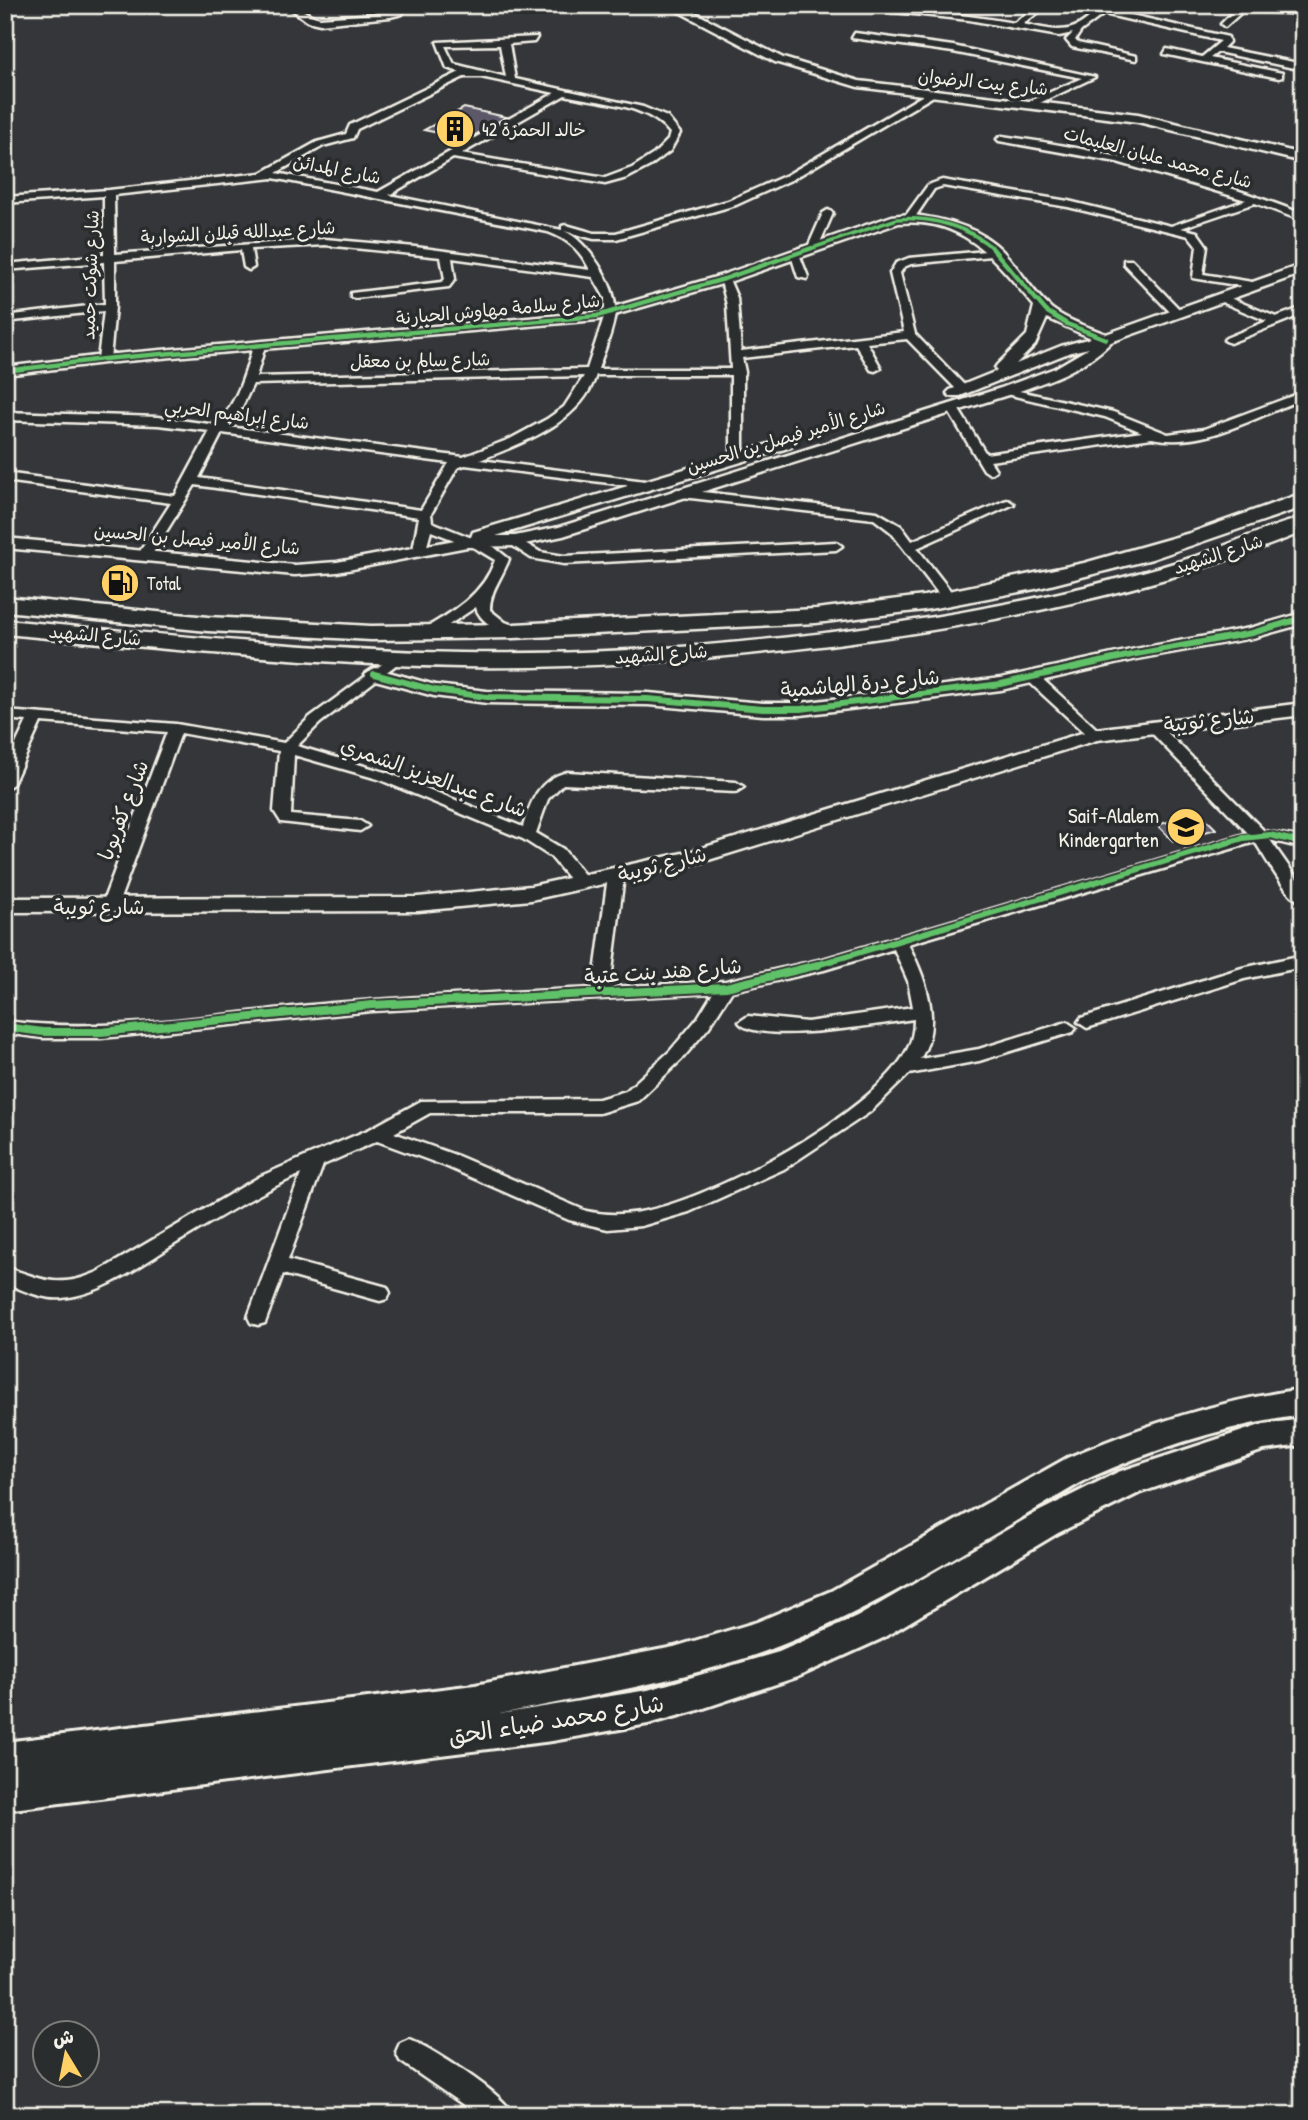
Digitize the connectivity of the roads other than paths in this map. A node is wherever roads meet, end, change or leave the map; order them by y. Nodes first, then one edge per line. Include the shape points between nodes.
1 (290, 5) edge
2 (404, 5) edge
3 (671, 5) edge
4 (833, 5) edge
5 (1044, 5) edge
6 (1111, 5) edge
7 (1227, 5) edge
8 (1242, 8) junction
9 (1102, 11) junction
10 (1303, 12) edge
11 (1224, 24) dead end
12 (1015, 26) junction
13 (1077, 30) junction
14 (855, 36) dead end
15 (534, 39) dead end
16 (504, 42) junction
17 (1216, 49) junction
18 (1167, 52) dead end
19 (1133, 58) dead end
20 (1204, 59) junction
21 (1303, 67) edge
22 (474, 73) junction
23 (1279, 75) dead end
24 (511, 81) junction
25 (562, 93) junction
26 (930, 95) junction
27 (1031, 104) junction
28 (1002, 139) dead end
29 (452, 155) junction
30 (1303, 158) edge
31 (265, 175) junction
32 (109, 193) junction
33 (382, 195) junction
34 (1257, 199) junction
35 (5, 200) edge
36 (828, 213) dead end
37 (909, 218) junction
38 (1303, 218) edge
39 (1175, 227) junction
40 (551, 229) junction
41 (244, 246) junction
42 (813, 247) junction
43 (997, 253) junction
44 (446, 254) junction
45 (794, 254) junction
46 (111, 257) junction
47 (1128, 262) dead end
48 (5, 267) edge
49 (249, 267) dead end
50 (1303, 268) edge
51 (597, 274) junction
52 (803, 276) dead end
53 (724, 279) junction
54 (1254, 285) junction
55 (355, 295) dead end
56 (1221, 298) junction
57 (110, 307) junction
58 (1041, 307) junction
59 (1303, 310) edge
60 (1177, 313) junction
61 (610, 314) junction
62 (5, 319) edge
63 (1276, 321) junction
64 (910, 335) junction
65 (1106, 339) junction
66 (1230, 340) dead end
67 (860, 341) junction
68 (259, 346) junction
69 (737, 355) junction
70 (104, 359) junction
71 (875, 368) dead end
72 (5, 371) edge
73 (591, 372) junction
74 (739, 372) junction
75 (990, 379) junction
76 (249, 381) junction
77 (963, 390) junction
78 (1006, 391) junction
79 (1303, 395) edge
80 (952, 407) junction
81 (5, 416) edge
82 (219, 428) junction
83 (1152, 434) junction
84 (737, 457) junction
85 (984, 457) junction
86 (463, 460) junction
87 (990, 470) dead end
88 (5, 477) edge
89 (191, 481) junction
90 (645, 485) junction
91 (677, 493) junction
92 (1303, 499) edge
93 (178, 500) junction
94 (1008, 504) dead end
95 (426, 519) junction
96 (1303, 524) edge
97 (515, 541) junction
98 (467, 542) junction
99 (5, 543) edge
100 (836, 546) dead end
101 (911, 546) junction
102 (420, 550) junction
103 (144, 556) junction
104 (483, 595) junction
105 (949, 598) junction
106 (5, 604) edge
107 (1303, 618) edge
108 (5, 627) edge
109 (513, 630) junction
110 (427, 633) junction
111 (396, 658) junction
112 (374, 674) junction
113 (1032, 677) junction
114 (1303, 709) edge
115 (5, 715) edge
116 (36, 717) junction
117 (1153, 726) junction
118 (176, 729) junction
119 (1095, 735) junction
120 (287, 748) junction
121 (5, 784) edge
122 (736, 787) dead end
123 (360, 826) dead end
124 (528, 835) junction
125 (1259, 835) junction
126 (1303, 843) edge
127 (617, 876) junction
128 (580, 882) junction
129 (1303, 898) edge
130 (5, 905) edge
131 (109, 907) junction
132 (899, 942) junction
133 (1303, 961) edge
134 (726, 986) junction
135 (601, 994) junction
136 (922, 1012) junction
137 (748, 1022) dead end
138 (1087, 1022) dead end
139 (5, 1027) edge
140 (1067, 1028) dead end
141 (906, 1068) junction
142 (376, 1134) junction
143 (316, 1159) junction
144 (278, 1265) junction
145 (5, 1275) edge
146 (380, 1293) dead end
147 (258, 1317) dead end
148 (1303, 1388) edge
149 (1303, 1402) edge
150 (1237, 1412) junction
151 (1303, 1432) edge
152 (1264, 1437) junction
153 (1303, 1448) edge
154 (149, 1758) junction
155 (5, 1759) edge
156 (5, 1792) edge
157 (409, 2052) dead end
158 (500, 2115) edge

1 - 2 street via 320,21 390,15
3 - 26 street, شارع بيت الرضوان via 800,68
4 - 12 street
5 - 12 street
6 - 9 street
7 - 8 street
8 - 10 street
8 - 11 street
9 - 13 street
9 - 17 street via 1225,39
12 - 13 street via 1059,33
13 - 19 street via 1070,40 1075,45
14 - 27 street via 953,49 1091,77
15 - 16 street
16 - 22 street via 440,44 450,66
16 - 24 street
17 - 20 street
17 - 21 street
18 - 20 street
20 - 23 street
22 - 24 street
22 - 31 street via 452,77 353,127 349,136 320,144
24 - 25 street
25 - 29 street
25 - 29 street via 653,114 671,126 674,140 666,150 622,177 605,181
26 - 27 street, شارع بيت الرضوان
26 - 40 street via 790,177 726,205 616,236
27 - 30 street, شارع بيت الرضوان via 1138,118
28 - 34 street, شارع محمد عليان العليمات via 1095,154
29 - 33 street
31 - 32 street, شارع المدائن
31 - 33 street, شارع المدائن
32 - 35 street, شارع المدائن
32 - 46 street, شارع شوكت حميد
33 - 40 street, شارع المدائن
34 - 38 street, شارع محمد عليان العليمات
34 - 39 street
36 - 42 street
37 - 39 street via 921,197 942,183
37 - 42 street, شارع سلامة مهاوش الحبارنة via 879,223
37 - 43 street, شارع سلامة مهاوش الحبارنة via 963,230
39 - 54 street via 1193,233 1202,246 1197,276
40 - 51 street, شارع المدائن via 584,249
41 - 44 street, شارع عبدالله قبلان الشواربة via 351,243
41 - 46 street, شارع عبدالله قبلان الشواربة
41 - 49 street
42 - 45 street, شارع سلامة مهاوش الحبارنة
43 - 58 street, شارع سلامة مهاوش الحبارنة
43 - 64 street via 900,265 895,273
44 - 51 street, شارع عبدالله قبلان الشواربة
44 - 55 street via 450,279 445,285
45 - 52 street
45 - 53 street, شارع سلامة مهاوش الحبارنة
46 - 48 street, شارع عبدالله قبلان الشواربة
46 - 57 street, شارع شوكت حميد
47 - 60 street
50 - 54 street, شارع الأمير فيصل بن الحسين
51 - 61 street, شارع المدائن via 607,290
53 - 61 street, شارع سلامة مهاوش الحبارنة
53 - 69 street via 733,297
54 - 56 street, شارع الأمير فيصل بن الحسين
56 - 60 street, شارع الأمير فيصل بن الحسين
56 - 63 street
57 - 62 street
57 - 70 street, شارع شوكت حميد
58 - 65 street, شارع سلامة مهاوش الحبارنة via 1059,320
58 - 75 street via 1036,334
59 - 63 street
60 - 65 street, شارع الأمير فيصل بن الحسين
61 - 68 street, شارع سلامة مهاوش الحبارنة
61 - 73 street
63 - 66 street
64 - 67 street
64 - 77 street
65 - 75 street, شارع الأمير فيصل بن الحسين
65 - 78 street, شارع الأمير فيصل بن الحسين via 1091,354 1060,371
67 - 69 street
67 - 71 street
68 - 70 street, شارع سلامة مهاوش الحبارنة
68 - 76 street
69 - 74 street
70 - 72 street, شارع سلامة مهاوش الحبارنة
73 - 74 street, شارع سالم بن معقل
73 - 76 street, شارع سالم بن معقل
73 - 86 street via 560,416 514,442
74 - 84 street
75 - 77 street, شارع الأمير فيصل بن الحسين
76 - 82 street via 232,415
77 - 84 street, شارع الأمير فيصل بن الحسين
78 - 80 street, شارع الأمير فيصل بن الحسين
78 - 83 street via 1132,421
79 - 83 street via 1195,435 1171,438
80 - 85 street
80 - 91 street, شارع الأمير فيصل بن الحسين
81 - 82 street, شارع إبراهيم الحربي via 158,421
82 - 86 street, شارع إبراهيم الحربي
82 - 89 street
83 - 85 street
84 - 90 street, شارع الأمير فيصل بن الحسين
85 - 87 street
86 - 90 street, شارع إبراهيم الحربي
86 - 95 street via 446,474
88 - 93 street
89 - 93 street
89 - 95 street
90 - 98 street, شارع الأمير فيصل بن الحسين via 496,528
91 - 97 street, شارع الأمير فيصل بن الحسين via 578,527
91 - 101 street via 871,514 890,523
92 - 105 highway, شارع الشهيد via 1170,545 1048,578
93 - 103 street
94 - 101 street
95 - 98 street via 449,536
95 - 102 street
96 - 111 highway, شارع الشهيد via 1146,576 957,620 794,643 654,655 526,660
97 - 98 street, شارع الأمير فيصل بن الحسين
97 - 100 street via 536,555 564,561
98 - 102 street, شارع الأمير فيصل بن الحسين
98 - 104 street via 491,549 502,559
99 - 103 street, شارع الأمير فيصل بن الحسين
101 - 105 street
102 - 103 street, شارع الأمير فيصل بن الحسين via 305,569
104 - 109 street via 483,611
104 - 110 street
105 - 109 highway, شارع الشهيد via 817,615
106 - 110 highway, شارع الشهيد via 272,629
107 - 113 street, شارع درة الهاشمية via 1252,633
108 - 111 highway, شارع الشهيد
109 - 110 highway, شارع الشهيد
111 - 112 street
112 - 113 street, شارع درة الهاشمية via 434,690 487,697 648,699 776,709 932,695
112 - 120 street
113 - 119 street
114 - 117 street, شارع ثويبة
115 - 116 street, شارع عبدالعزيز الشمري
116 - 118 street, شارع عبدالعزيز الشمري
116 - 121 street
117 - 119 street, شارع ثويبة
117 - 125 street
118 - 120 street, شارع عبدالعزيز الشمري
118 - 131 street, شارع كفريوبا
119 - 127 street, شارع ثويبة via 695,857
120 - 123 street via 282,811 286,819
120 - 124 street, شارع عبدالعزيز الشمري via 383,776
122 - 124 street via 558,779 546,787
124 - 128 street, شارع عبدالعزيز الشمري via 557,853
125 - 126 street, شارع هند بنت عتبة
125 - 129 street
125 - 132 street, شارع هند بنت عتبة
127 - 128 street, شارع ثويبة
127 - 135 street
128 - 131 street, شارع ثويبة via 454,902
130 - 131 street, شارع ثويبة
132 - 134 street, شارع هند بنت عتبة
132 - 136 street via 917,981
133 - 138 street via 1242,974
134 - 135 street, شارع هند بنت عتبة
134 - 142 street via 704,1023 676,1055 625,1100 598,1106 438,1104
135 - 139 street, شارع هند بنت عتبة via 372,1004 102,1032
136 - 137 street via 807,1028
136 - 141 street via 916,1051
140 - 141 street via 979,1055
141 - 142 street via 826,1134 763,1172 692,1206 626,1223 569,1213 438,1154
142 - 143 street
143 - 144 street
143 - 145 street via 79,1288 42,1289
144 - 146 street
144 - 147 street
148 - 150 main road via 1268,1396
149 - 150 main road, شارع محمد ضياء الحق
150 - 154 main road, شارع محمد ضياء الحق via 1107,1454 843,1602 718,1651 631,1674
151 - 152 main road, شارع محمد ضياء الحق
152 - 153 main road
152 - 154 main road, شارع محمد ضياء الحق via 1120,1486 1047,1523 869,1628 785,1666 695,1695 552,1724
154 - 155 main road, شارع محمد ضياء الحق
154 - 156 main road, شارع محمد ضياء الحق
157 - 158 street

